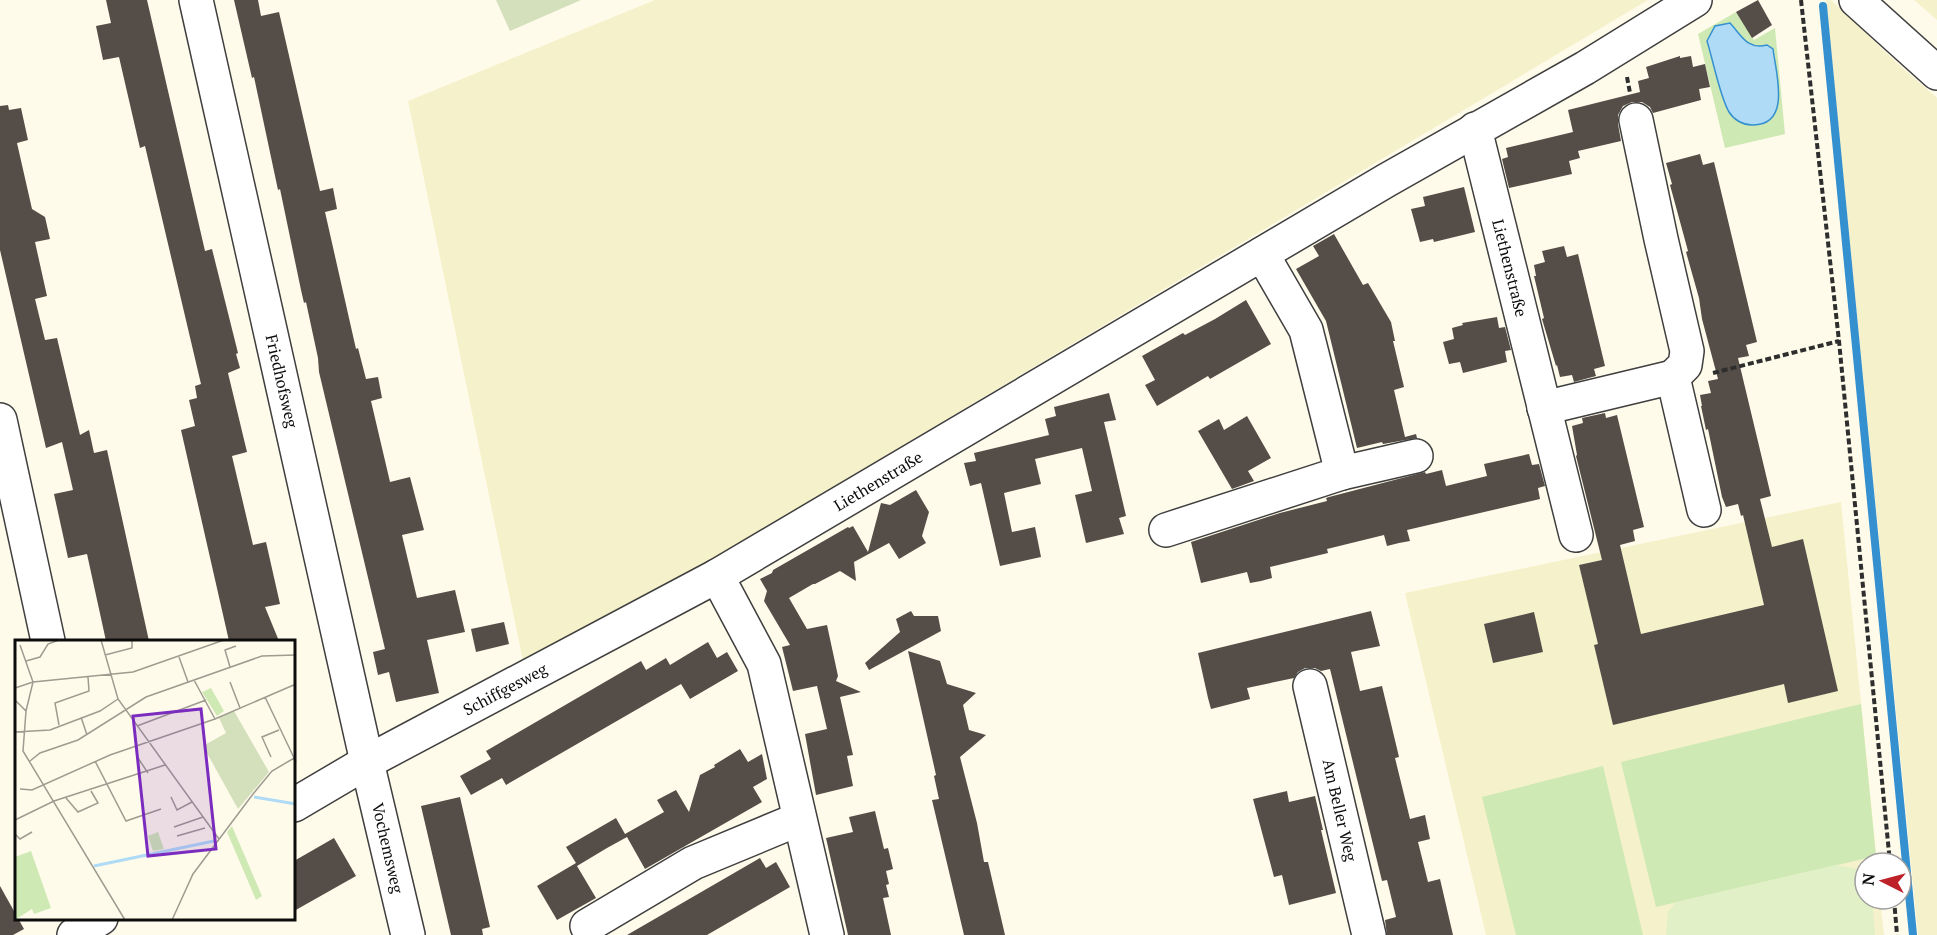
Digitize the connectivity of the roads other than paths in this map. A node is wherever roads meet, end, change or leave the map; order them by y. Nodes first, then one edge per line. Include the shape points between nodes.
1 (196, 0) edge
2 (1695, 0) edge
3 (1856, 0) edge
4 (1937, 74) edge
5 (1636, 120) road end
6 (1475, 129) junction
7 (1262, 254) junction
8 (1673, 380) junction
9 (1544, 408) junction
10 (0, 420) edge
11 (1416, 456) dead end
12 (1342, 473) junction
13 (1704, 510) dead end
14 (1166, 530) dead end
15 (1576, 536) dead end
16 (717, 576) junction
17 (48, 640) edge
18 (1310, 686) dead end
19 (367, 762) junction
20 (296, 804) edge
21 (799, 819) junction
22 (98, 920) edge
23 (587, 926) dead end
24 (74, 935) edge
25 (408, 935) edge
26 (827, 935) edge
27 (1369, 935) edge

1 - 19 street, Friedhofsweg
2 - 6 street, Liethenstraße via 1585,68
3 - 4 street
5 - 8 street via 1687,351 1685,365
6 - 7 street, Liethenstraße
6 - 9 street, Liethenstraße
7 - 12 street via 1306,330
7 - 16 street, Liethenstraße
8 - 9 street
8 - 13 street
9 - 15 street, Liethenstraße
10 - 17 street
11 - 12 street
12 - 14 street
16 - 19 street, Schiffgesweg
16 - 21 street via 764,664
18 - 27 street, Am Beller Weg
19 - 20 street, Schiffgesweg
19 - 25 street, Vochemsweg
21 - 23 street via 693,863
21 - 26 street
22 - 24 street

